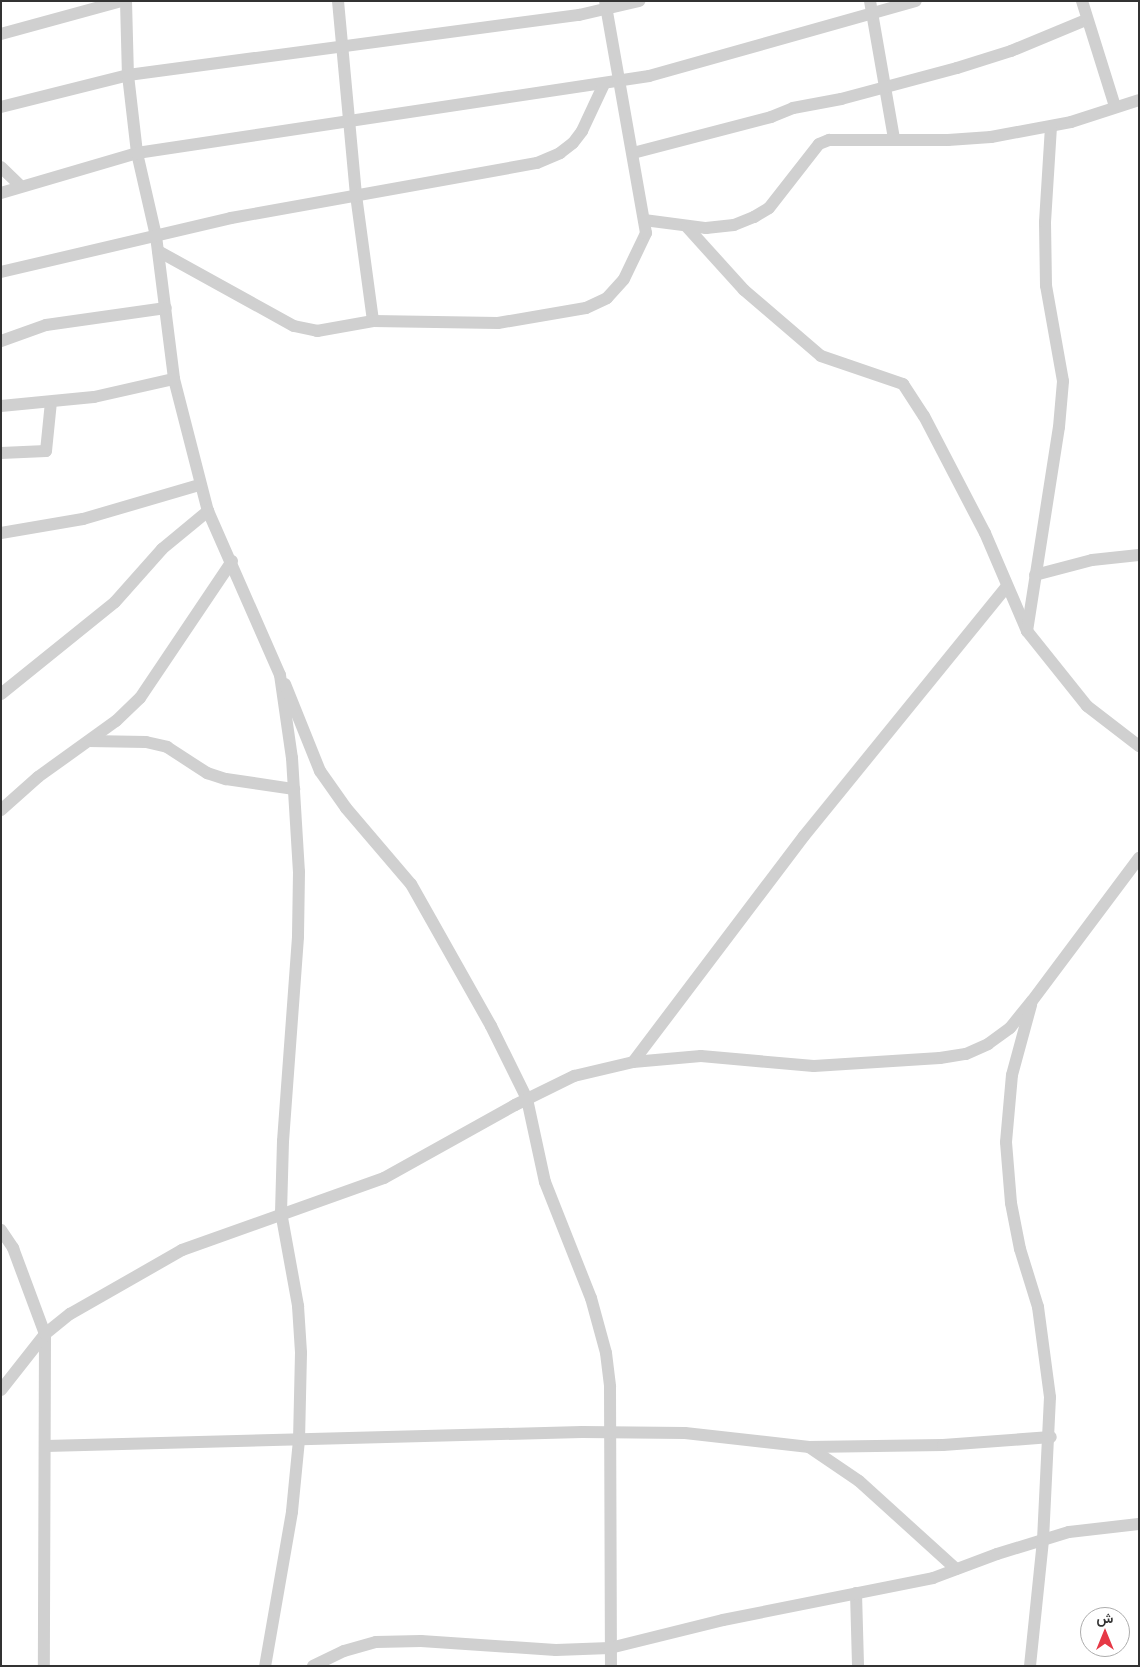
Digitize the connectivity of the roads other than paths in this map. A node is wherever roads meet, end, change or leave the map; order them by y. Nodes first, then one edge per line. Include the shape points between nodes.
1 (122, 1) edge
2 (126, 1) edge
3 (338, 1) edge
4 (639, 1) edge
5 (916, 1) edge
6 (1082, 1) edge
7 (606, 6) edge
8 (871, 7) edge
9 (1086, 20) junction
10 (1, 34) edge
11 (342, 47) junction
12 (128, 76) junction
13 (622, 81) junction
14 (604, 84) junction
15 (885, 86) junction
16 (1139, 100) edge
17 (1116, 106) junction
18 (1, 107) edge
19 (349, 122) junction
20 (1051, 127) junction
21 (894, 139) junction
22 (137, 153) junction
23 (633, 153) junction
24 (1, 167) edge
25 (21, 186) junction
26 (1, 193) edge
27 (356, 195) junction
28 (644, 220) junction
29 (687, 227) junction
30 (156, 236) junction
31 (158, 251) junction
32 (1, 272) edge
33 (166, 308) junction
34 (373, 321) junction
35 (1, 341) edge
36 (174, 379) junction
37 (50, 402) junction
38 (1, 406) edge
39 (1, 453) edge
40 (199, 485) junction
41 (208, 511) junction
42 (1, 533) edge
43 (1139, 554) edge
44 (232, 561) junction
45 (1035, 574) junction
46 (1006, 587) junction
47 (1027, 631) junction
48 (280, 675) junction
49 (1, 694) edge
50 (89, 740) junction
51 (1139, 746) edge
52 (294, 789) junction
53 (1, 810) edge
54 (1139, 858) edge
55 (1032, 1000) junction
56 (633, 1062) junction
57 (527, 1099) junction
58 (281, 1212) junction
59 (1, 1230) edge
60 (45, 1334) junction
61 (1, 1390) edge
62 (609, 1432) junction
63 (1051, 1437) junction
64 (299, 1440) junction
65 (46, 1446) junction
66 (809, 1447) junction
67 (1139, 1524) edge
68 (1043, 1540) junction
69 (956, 1569) junction
70 (856, 1593) junction
71 (610, 1648) junction
72 (44, 1666) edge
73 (265, 1666) edge
74 (313, 1666) edge
75 (610, 1666) edge
76 (858, 1666) edge
77 (1030, 1666) edge

1 - 10 street
2 - 12 street
3 - 11 street
4 - 7 street
5 - 8 street
6 - 9 street
7 - 11 street
7 - 13 street
8 - 13 street via 710,60
8 - 15 street
9 - 15 street via 1011,51
9 - 17 street
11 - 12 street
11 - 19 street
12 - 18 street
12 - 22 street
13 - 14 street
13 - 23 street
14 - 19 street
14 - 27 street via 582,131 560,153 537,163
15 - 21 street
15 - 23 street
16 - 17 street
17 - 20 street
19 - 22 street
19 - 27 street
20 - 21 street via 948,140
20 - 45 street via 1045,222 1046,286 1062,381 1059,427
21 - 29 street via 829,140 819,144 769,208 734,225
22 - 25 street
22 - 30 street
23 - 28 street
24 - 25 street
25 - 26 street
27 - 30 street via 231,218
27 - 34 street
28 - 29 street
28 - 34 street via 646,232 624,278 606,298 586,308 498,323
29 - 46 street via 744,290 821,356 903,384 948,460 985,533
30 - 31 street
30 - 32 street
31 - 33 street
31 - 34 street via 294,326 317,330
33 - 35 street via 46,325
33 - 36 street
36 - 37 street via 94,398
36 - 40 street
37 - 38 street
37 - 39 street via 46,451
40 - 41 street
40 - 42 street via 83,519
41 - 44 street
41 - 49 street via 162,549 115,602
43 - 45 street via 1092,560
44 - 48 street
44 - 50 street via 140,698
45 - 47 street
46 - 47 street
46 - 56 street via 804,836
47 - 51 street via 1087,706
48 - 52 street
48 - 57 street via 295,702 305,738 320,771 346,808 411,884 491,1026
50 - 52 street via 146,742 167,747 207,773
50 - 53 street via 38,777
52 - 58 street via 299,872 298,937
54 - 55 street
55 - 56 street via 1010,1028 988,1044 966,1054 814,1066 701,1056
55 - 63 street via 1012,1075 1006,1142 1020,1249 1038,1307 1050,1397
56 - 57 street via 574,1076
57 - 58 street via 384,1178
57 - 62 street via 544,1182 590,1298 606,1353 610,1387
58 - 60 street via 182,1250 70,1314
58 - 64 street via 298,1306 301,1353
59 - 60 street via 13,1248
60 - 61 street
60 - 65 street
62 - 64 street
62 - 66 street via 685,1433
62 - 71 street
63 - 66 street via 943,1445
63 - 68 street
64 - 65 street
64 - 73 street via 292,1512
65 - 72 street
66 - 69 street via 859,1481
67 - 68 street via 1099,1526
68 - 69 street
68 - 77 street
69 - 70 street via 933,1578
70 - 71 street via 723,1620
70 - 76 street
71 - 74 street via 556,1650 421,1641 376,1642 344,1651
71 - 75 street

